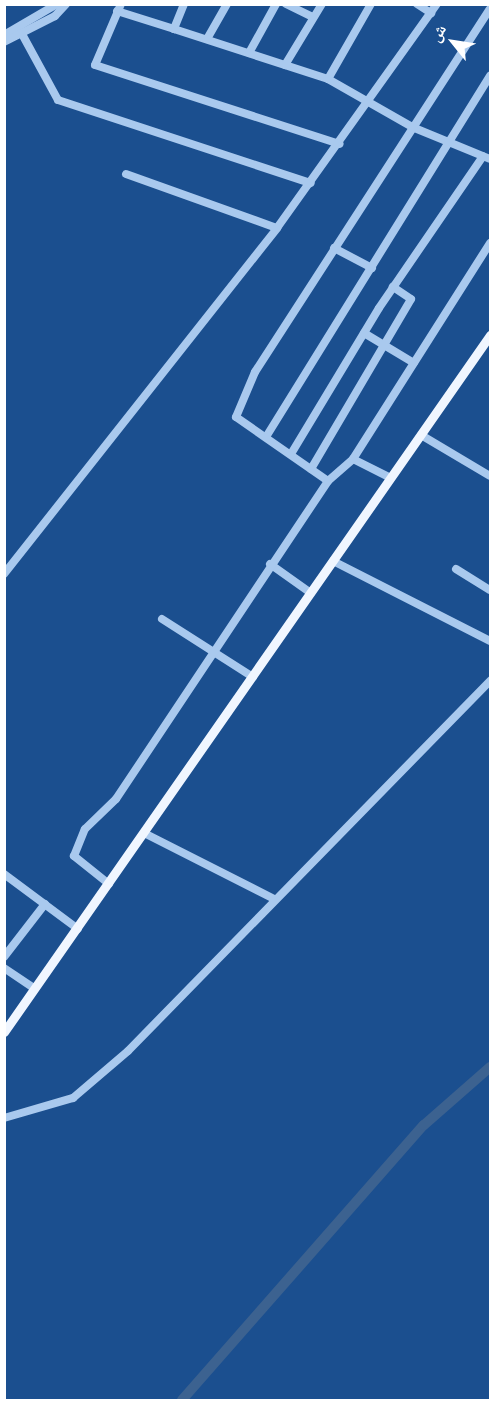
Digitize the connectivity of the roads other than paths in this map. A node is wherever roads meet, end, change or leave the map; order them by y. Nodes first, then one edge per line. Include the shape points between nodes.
1 (57, 4) edge
2 (66, 4) edge
3 (184, 4) edge
4 (227, 4) edge
5 (276, 4) edge
6 (286, 4) edge
7 (322, 4) edge
8 (371, 4) edge
9 (417, 4) edge
10 (437, 4) edge
11 (119, 8) edge
12 (490, 9) edge
13 (431, 13) junction
14 (313, 17) junction
15 (174, 29) junction
16 (21, 34) junction
17 (5, 39) edge
18 (207, 39) junction
19 (249, 53) junction
20 (285, 65) junction
21 (328, 79) junction
22 (489, 80) edge
23 (369, 103) junction
24 (412, 127) junction
25 (453, 142) junction
26 (340, 144) junction
27 (487, 157) edge
28 (126, 174) dead end
29 (311, 183) junction
30 (277, 228) junction
31 (490, 243) edge
32 (334, 248) junction
33 (372, 268) junction
34 (393, 287) junction
35 (363, 333) junction
36 (490, 335) edge
37 (385, 346) junction
38 (414, 363) junction
39 (421, 435) junction
40 (266, 437) junction
41 (291, 454) junction
42 (353, 459) junction
43 (311, 469) junction
44 (490, 476) edge
45 (391, 478) junction
46 (328, 481) junction
47 (333, 561) junction
48 (270, 564) junction
49 (456, 569) dead end
50 (4, 574) edge
51 (490, 590) edge
52 (311, 593) junction
53 (162, 619) dead end
54 (490, 641) edge
55 (214, 650) junction
56 (253, 677) junction
57 (490, 681) edge
58 (144, 833) junction
59 (4, 874) edge
60 (109, 884) junction
61 (274, 898) junction
62 (45, 904) junction
63 (78, 929) junction
64 (4, 957) edge
65 (4, 968) edge
66 (35, 989) junction
67 (5, 1030) edge
68 (4, 1118) edge

1 - 17 street
2 - 16 street
3 - 15 street
4 - 18 street
5 - 19 street
6 - 14 street
7 - 14 street
8 - 21 street
9 - 13 street
10 - 13 street
11 - 15 street
11 - 26 street via 95,65
12 - 24 street
13 - 23 street
14 - 20 street
15 - 18 street
16 - 17 street
16 - 29 street via 58,100
18 - 19 street
19 - 20 street
20 - 21 street
21 - 23 street
22 - 25 street
23 - 24 street
23 - 26 street
24 - 25 street
24 - 32 street
25 - 27 street
25 - 33 street
26 - 29 street
27 - 34 street
28 - 30 street
29 - 30 street
30 - 50 street
31 - 38 street
32 - 33 street
32 - 40 street via 255,372 236,417
33 - 40 street
34 - 35 street
34 - 37 street via 411,298
35 - 37 street
35 - 41 street
36 - 39 main road
37 - 38 street
37 - 43 street
38 - 42 street
39 - 44 street
39 - 45 main road
40 - 41 street
41 - 43 street
42 - 45 street
42 - 46 street
43 - 46 street
45 - 47 main road
46 - 48 street
47 - 52 main road
47 - 54 street
48 - 52 street
48 - 55 street
49 - 51 street
52 - 56 main road
53 - 55 street
55 - 56 street
55 - 60 street via 116,799 85,829 74,856
56 - 58 main road
57 - 61 street
58 - 60 main road
58 - 61 street
59 - 62 street
60 - 63 main road
61 - 68 street via 128,1051 73,1098
62 - 63 street
62 - 64 street
63 - 66 main road
65 - 66 street
66 - 67 main road

